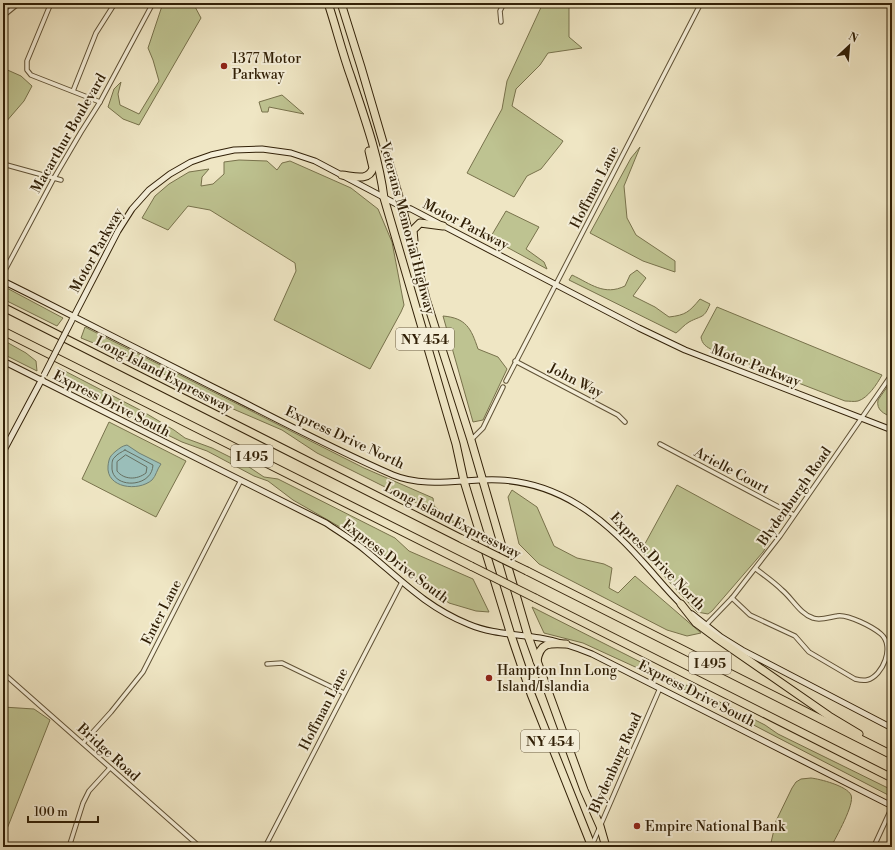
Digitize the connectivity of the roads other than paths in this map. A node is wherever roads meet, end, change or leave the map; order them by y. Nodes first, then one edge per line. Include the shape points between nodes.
1 (19, 3) edge
2 (51, 3) edge
3 (115, 3) edge
4 (153, 3) edge
5 (328, 3) edge
6 (341, 3) edge
7 (504, 3) edge
8 (701, 3) edge
9 (3, 16) edge
10 (501, 22) dead end
11 (73, 90) junction
12 (100, 102) junction
13 (365, 121) junction
14 (3, 164) edge
15 (342, 175) junction
16 (54, 178) junction
17 (61, 180) dead end
18 (384, 198) junction
19 (402, 207) junction
20 (443, 226) junction
21 (3, 274) edge
22 (420, 276) junction
23 (3, 281) edge
24 (556, 284) junction
25 (3, 307) edge
26 (73, 318) junction
27 (3, 331) edge
28 (3, 361) edge
29 (515, 361) junction
30 (892, 374) edge
31 (43, 378) junction
32 (506, 381) dead end
33 (504, 387) dead end
34 (861, 418) junction
35 (625, 422) dead end
36 (892, 430) edge
37 (471, 440) junction
38 (660, 444) dead end
39 (3, 452) edge
40 (241, 480) junction
41 (482, 480) junction
42 (464, 481) junction
43 (794, 515) junction
44 (756, 569) junction
45 (402, 582) junction
46 (732, 598) junction
47 (681, 604) junction
48 (706, 625) junction
49 (511, 635) junction
50 (528, 636) junction
51 (566, 644) junction
52 (537, 661) junction
53 (267, 664) dead end
54 (3, 673) edge
55 (660, 688) junction
56 (344, 693) junction
57 (892, 728) edge
58 (83, 743) junction
59 (892, 754) edge
60 (110, 768) junction
61 (892, 778) edge
62 (892, 806) edge
63 (600, 826) junction
64 (592, 846) edge
65 (69, 847) edge
66 (200, 847) edge
67 (265, 847) edge
68 (606, 847) edge
69 (870, 847) edge

1 - 9 street
2 - 11 street via 27,61 27,70 31,75
3 - 11 street via 96,33
4 - 12 street, Macarthur Boulevard
5 - 13 highway, Veterans Memorial Highway / NY 454
6 - 19 highway, Veterans Memorial Highway / NY 454
7 - 10 street via 500,11
8 - 24 street, Hoffman Lane
11 - 12 street
12 - 16 street, Macarthur Boulevard
13 - 15 highway via 372,170 364,178
13 - 18 highway, Veterans Memorial Highway / NY 454 via 381,176
14 - 16 street
15 - 18 main road, Motor Parkway
15 - 26 main road, Motor Parkway via 291,153 262,149 234,150 191,162 149,190 132,210 118,231
16 - 17 street
16 - 21 street, Macarthur Boulevard
18 - 19 main road, Motor Parkway
18 - 42 highway, Veterans Memorial Highway / NY 454 via 456,444
19 - 20 main road, Motor Parkway
19 - 22 highway, Veterans Memorial Highway / NY 454
20 - 22 highway via 420,223 413,230
20 - 24 main road, Motor Parkway
22 - 37 highway, Veterans Memorial Highway / NY 454
23 - 26 main road, Express Drive North
24 - 29 street, Hoffman Lane
24 - 34 main road, Motor Parkway via 685,350
25 - 59 highway, Long Island Expressway / I 495, bridge
26 - 31 main road, Motor Parkway, bridge
26 - 42 main road, Express Drive North via 304,434 396,476 419,482
27 - 61 highway, I 495, bridge
28 - 31 main road, Express Drive South
29 - 32 street, Hoffman Lane
29 - 35 street, John Way via 618,415
30 - 34 street, Blydenburgh Road
31 - 39 main road, Motor Parkway
31 - 40 main road, Express Drive South
33 - 37 street via 483,428
34 - 36 main road, Motor Parkway
34 - 43 street, Blydenburgh Road
37 - 41 highway, Veterans Memorial Highway / NY 454
38 - 43 street, Arielle Court
40 - 45 main road, Express Drive South via 326,523 364,549
40 - 58 street, Enter Lane via 143,672
41 - 42 main road, Express Drive North
41 - 47 main road, Express Drive North via 535,485 579,504 618,535
41 - 50 highway, Veterans Memorial Highway / NY 454
42 - 49 highway, Veterans Memorial Highway / NY 454
43 - 44 street, Blydenburgh Road
44 - 46 street, Blydenburgh Road
44 - 46 street via 812,618 848,617 883,635 889,644 889,651 878,674 867,680 856,679 809,652 795,636 750,615
45 - 49 main road, Express Drive South via 440,611 468,624
45 - 56 street, Hoffman Lane
46 - 48 street, Blydenburgh Road
47 - 48 main road, Express Drive North
47 - 59 highway via 696,623 715,637 829,716
48 - 57 main road, Express Drive North via 742,650
49 - 50 main road, Express Drive South
49 - 64 highway, Veterans Memorial Highway / NY 454 via 531,694
50 - 51 main road, Express Drive South
50 - 52 highway, Veterans Memorial Highway / NY 454
51 - 52 highway via 543,647 538,653
51 - 55 main road, Express Drive South
52 - 63 highway, Veterans Memorial Highway / NY 454 via 584,790
53 - 56 street via 282,663
54 - 58 street, Bridge Road
55 - 62 main road, Express Drive South
55 - 63 street, Blydenburg Road
56 - 67 street, Hoffman Lane
58 - 60 street, Bridge Road
60 - 65 street via 89,791
60 - 66 street, Bridge Road
62 - 69 street via 875,844
63 - 64 street, Blydenburg Road
63 - 68 highway, Veterans Memorial Highway / NY 454

